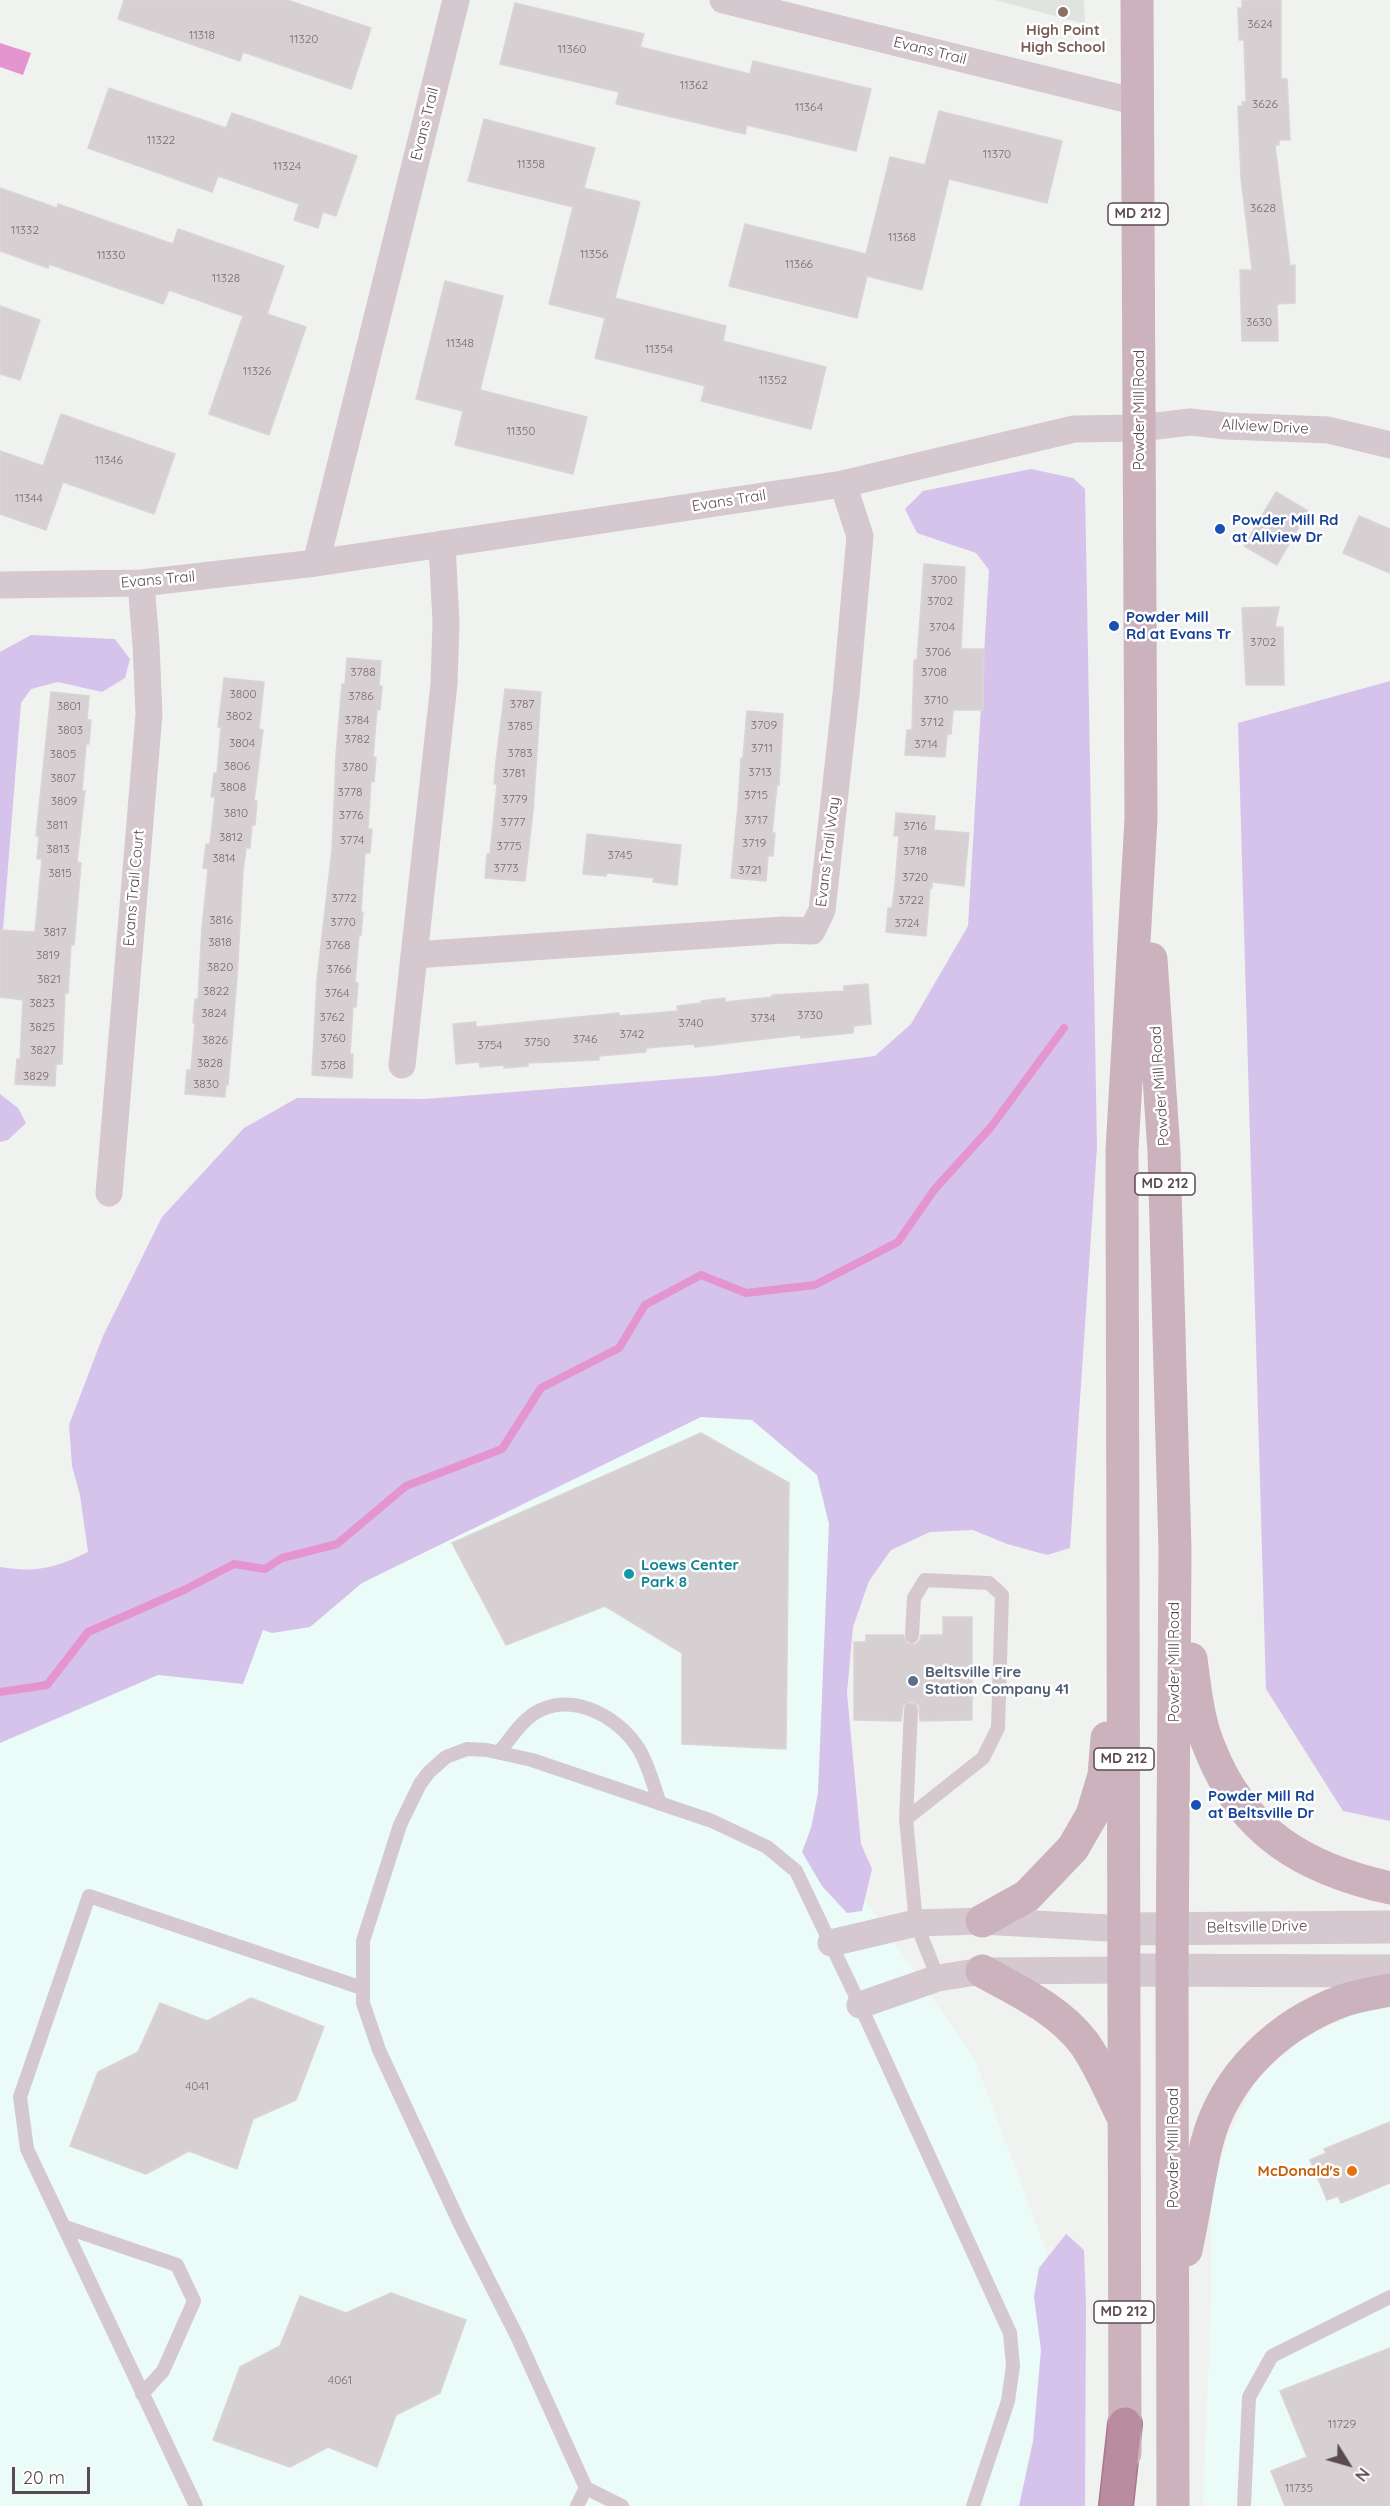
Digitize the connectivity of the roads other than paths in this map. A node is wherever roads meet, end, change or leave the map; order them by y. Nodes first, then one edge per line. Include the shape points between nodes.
1 (456, 0) edge
2 (723, 0) edge
3 (1137, 0) edge
4 (1137, 102) junction
5 (1140, 428) junction
6 (1390, 445) edge
7 (843, 484) junction
8 (442, 544) junction
9 (316, 563) junction
10 (141, 583) junction
11 (0, 585) edge
12 (1141, 819) junction
13 (414, 955) junction
14 (402, 1065) dead end
15 (109, 1193) dead end
16 (1124, 1548) junction
17 (1175, 1550) junction
18 (912, 1636) dead end
19 (910, 1710) dead end
20 (499, 1752) junction
21 (660, 1803) junction
22 (906, 1819) junction
23 (1390, 1888) edge
24 (982, 1921) junction
25 (916, 1923) junction
26 (1390, 1927) edge
27 (1173, 1928) junction
28 (1125, 1929) junction
29 (831, 1943) junction
30 (1125, 1970) junction
31 (982, 1971) junction
32 (1172, 1971) junction
33 (1390, 1971) edge
34 (938, 1978) junction
35 (362, 1988) junction
36 (1390, 1990) edge
37 (860, 2005) junction
38 (1123, 2117) junction
39 (65, 2227) junction
40 (1390, 2297) edge
41 (1173, 2305) junction
42 (142, 2394) junction
43 (1125, 2424) junction
44 (586, 2488) junction
45 (196, 2506) edge
46 (577, 2506) edge
47 (622, 2506) edge
48 (973, 2506) edge
49 (1116, 2506) edge
50 (1125, 2506) edge
51 (1173, 2506) edge
52 (1244, 2506) edge

1 - 9 street, Evans Trail
2 - 4 street, Evans Trail
3 - 4 main road, Powder Mill Road / MD 212
4 - 5 main road, Powder Mill Road / MD 212
5 - 6 street, Allview Drive via 1190,422 1328,430
5 - 7 street, Evans Trail via 1074,429
5 - 12 main road, Powder Mill Road / MD 212
7 - 8 street, Evans Trail
7 - 13 street, Evans Trail Way via 860,536 822,910 812,931
8 - 9 street, Evans Trail
8 - 13 street via 444,684
9 - 10 street, Evans Trail
10 - 11 street, Evans Trail
10 - 15 street, Evans Trail Court via 148,714
12 - 16 main road, Powder Mill Road / MD 212 via 1122,1150
12 - 17 main road, Powder Mill Road / MD 212 via 1164,1152
13 - 14 street
16 - 24 main road via 1104,1774 1092,1815 1072,1848 1028,1896
16 - 28 main road, Powder Mill Road / MD 212
17 - 23 main road via 1197,1702 1209,1749 1234,1797 1255,1824 1317,1865
17 - 27 main road, Powder Mill Road / MD 212
18 - 22 lane via 914,1598 925,1580 988,1583 1002,1595 998,1728 983,1758
19 - 22 lane
20 - 21 lane
20 - 21 lane via 526,1720 541,1710 562,1704 585,1706 627,1733 640,1751
20 - 35 lane via 467,1749 446,1757 420,1784 400,1825 363,1941
21 - 29 lane via 740,1833 785,1860 796,1871
22 - 25 lane
24 - 25 street
24 - 28 street
25 - 29 street
25 - 34 lane
26 - 27 street, Beltsville Drive
27 - 28 street, Beltsville Drive
27 - 32 main road, Powder Mill Road / MD 212
28 - 30 main road, Powder Mill Road / MD 212
29 - 37 lane
30 - 31 street
30 - 32 street
30 - 38 main road, Powder Mill Road / MD 212
31 - 34 street
31 - 38 main road via 1038,2001 1061,2019 1084,2043
32 - 33 street
32 - 41 main road, Powder Mill Road / MD 212
34 - 37 street
35 - 39 lane via 89,1896 20,2097 27,2148
35 - 44 lane via 380,2050
36 - 41 main road via 1347,1999 1310,2015 1255,2057 1232,2085 1207,2142
37 - 48 lane via 1010,2333 1013,2366 1008,2401
38 - 43 main road, Powder Mill Road / MD 212
39 - 42 lane
39 - 42 lane via 177,2265 194,2301 163,2371
40 - 52 lane via 1272,2356 1249,2397
41 - 51 main road, Powder Mill Road / MD 212
42 - 45 lane
43 - 49 highway
43 - 50 main road, Powder Mill Road / MD 212
44 - 46 lane
44 - 47 lane

